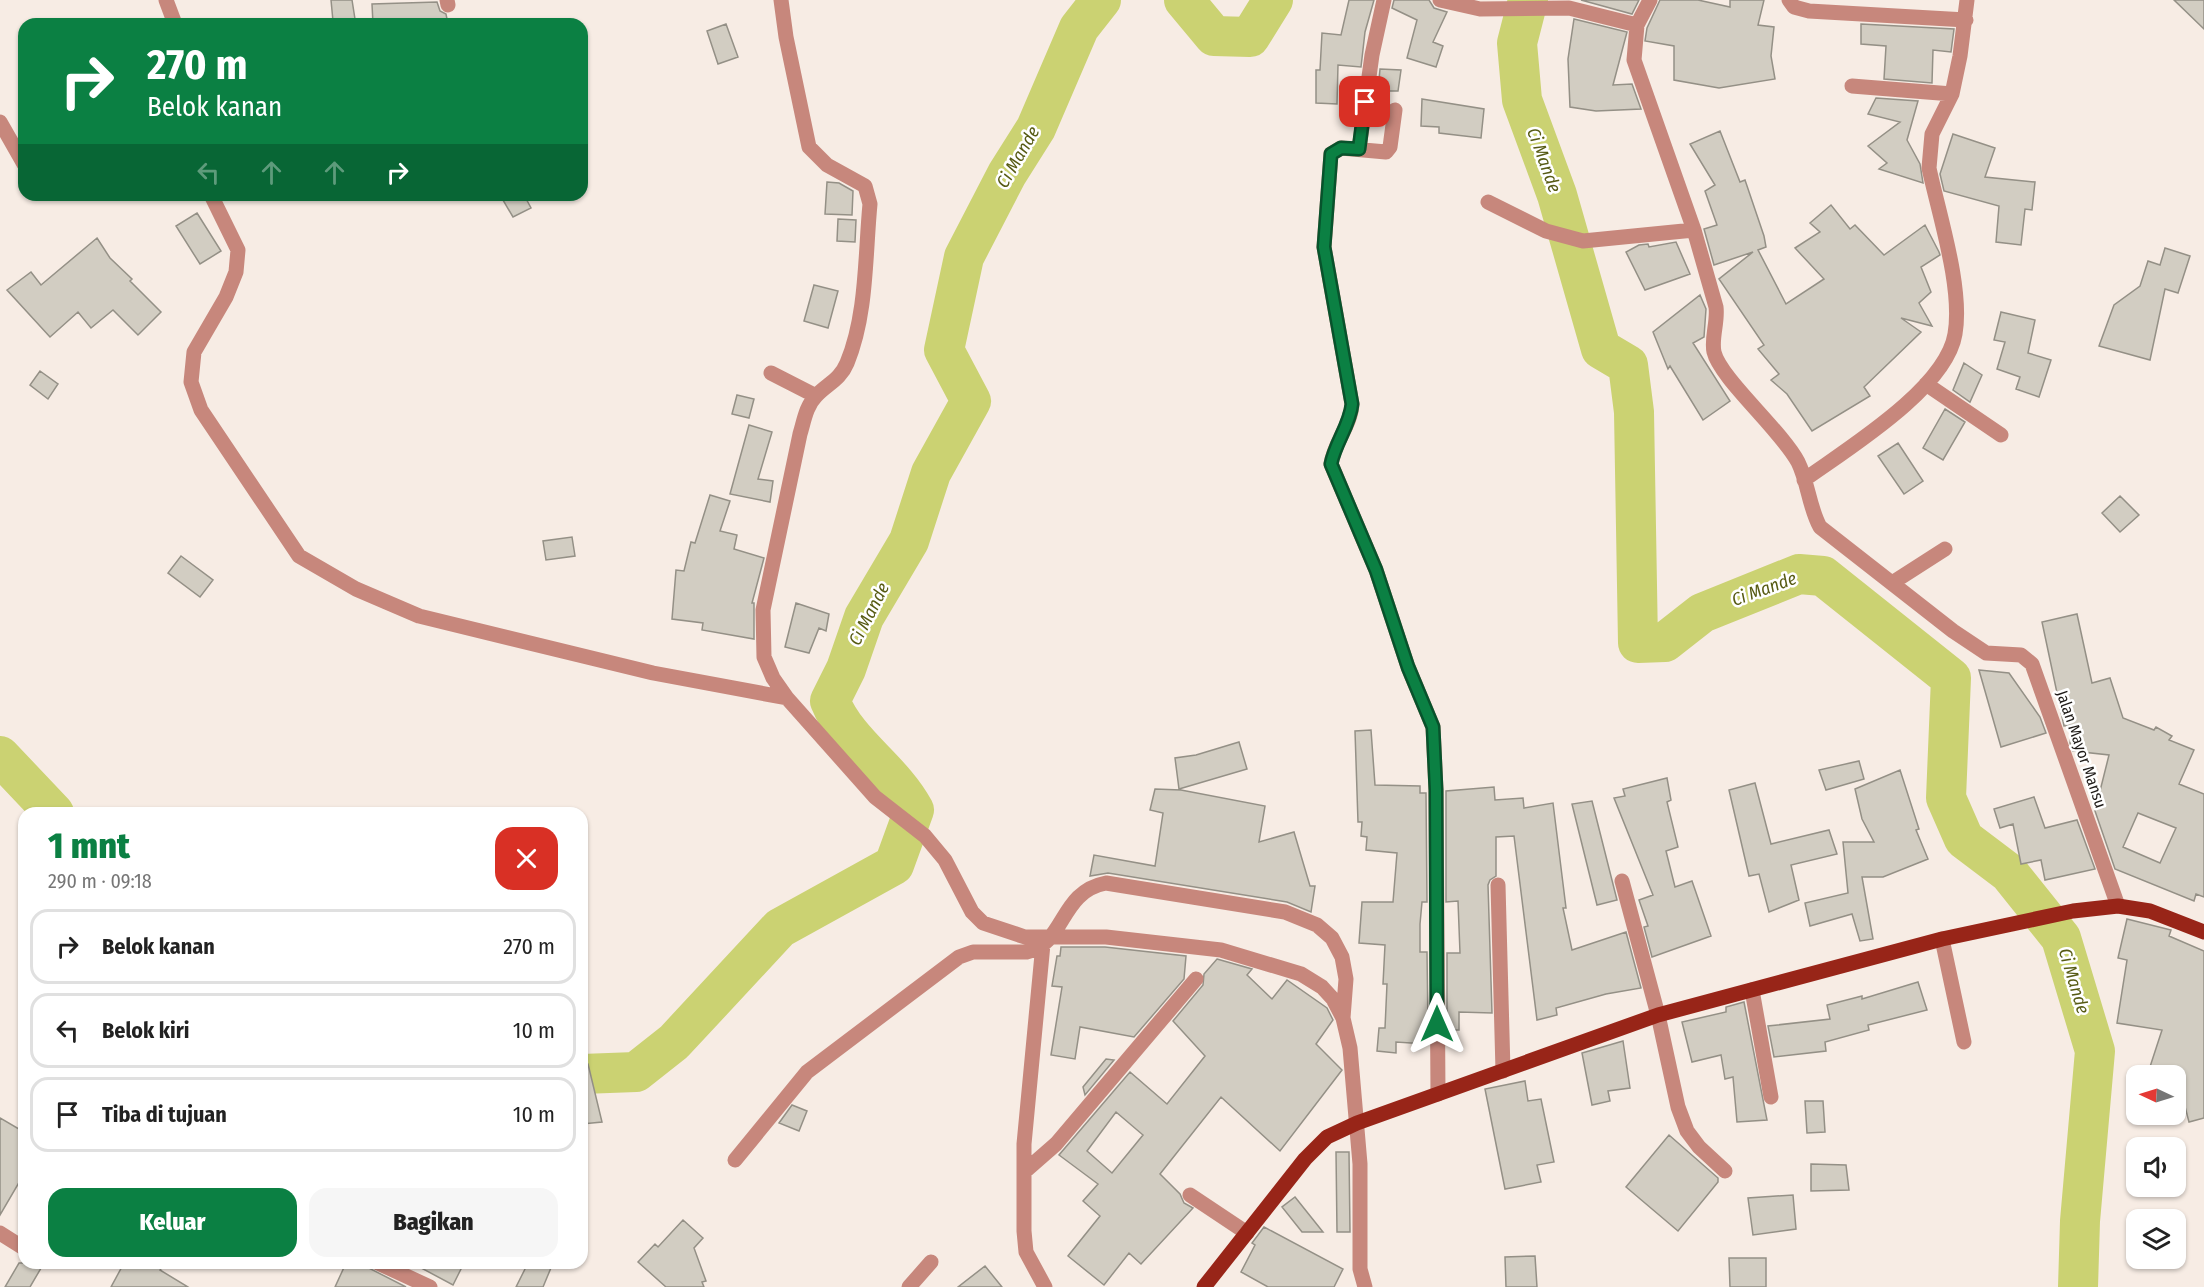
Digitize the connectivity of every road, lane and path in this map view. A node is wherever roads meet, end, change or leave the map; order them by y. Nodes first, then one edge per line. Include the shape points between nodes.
1 (166, 0) edge
2 (781, 0) edge
3 (1384, 0) edge
4 (1440, 0) edge
5 (1650, 0) edge
6 (1789, 0) edge
7 (1967, 0) edge
8 (1570, 4) edge
9 (1510, 5) edge
10 (173, 18) edge
11 (1966, 20) junction
12 (1638, 25) junction
13 (1852, 86) dead end
14 (1952, 94) junction
15 (1395, 110) dead end
16 (0, 122) edge
17 (1359, 149) junction
18 (18, 154) edge
19 (214, 201) edge
20 (1488, 202) dead end
21 (1694, 230) junction
22 (771, 373) dead end
23 (1926, 384) junction
24 (816, 396) junction
25 (2001, 435) dead end
26 (1804, 480) junction
27 (1945, 549) dead end
28 (1892, 583) junction
29 (787, 698) junction
30 (1622, 881) dead end
31 (1498, 885) dead end
32 (2118, 906) junction
33 (2204, 932) edge
34 (1942, 939) junction
35 (1047, 940) junction
36 (1196, 979) dead end
37 (1752, 990) junction
38 (1658, 1015) junction
39 (1343, 1018) junction
40 (1964, 1042) dead end
41 (1503, 1071) junction
42 (1437, 1094) junction
43 (1772, 1097) dead end
44 (1357, 1123) junction
45 (735, 1160) dead end
46 (1024, 1172) junction
47 (1725, 1172) dead end
48 (1190, 1195) dead end
49 (0, 1233) edge
50 (1247, 1233) junction
51 (18, 1244) edge
52 (931, 1262) dead end
53 (391, 1269) edge
54 (430, 1287) edge
55 (909, 1287) edge
56 (1045, 1287) edge
57 (1204, 1287) edge
58 (1365, 1287) edge

1 - 10 street
2 - 24 street via 809,147 827,165 865,186 870,204 859,318 852,349 838,379
3 - 17 street
4 - 9 street via 1480,9
5 - 12 street
6 - 11 street via 1794,7 1809,11
7 - 11 street
8 - 9 street via 1552,8
8 - 12 street
11 - 14 street
12 - 21 street via 1634,60
13 - 14 street
14 - 23 street via 1932,134 1929,168 1953,280 1955,335 1944,360
15 - 17 street via 1386,152
16 - 18 street
17 - 42 street via 1341,148 1331,154 1324,247 1352,404 1331,464 1376,570 1408,667 1433,727
19 - 29 street via 238,250 236,272 194,352 191,382 201,410 299,556 356,589 419,616 653,673
20 - 21 street via 1546,231 1583,241
21 - 26 street via 1716,307 1718,320 1713,344 1719,364 1779,433
22 - 24 street
23 - 25 street
23 - 26 street via 1890,418
24 - 29 street via 806,412 800,434 763,610 764,657
26 - 28 street, Jalan Mayor Mansu via 1820,527
27 - 28 street
28 - 32 street, Jalan Mayor Mansu via 1975,645 1992,654 2020,655 2032,664
29 - 35 street via 890,811 925,836 945,860 977,918 1002,931
30 - 38 street
31 - 41 street
32 - 33 main road via 2151,911
32 - 34 main road via 2073,911
34 - 37 main road
34 - 40 street
35 - 39 street via 1106,937 1221,950 1301,974 1322,987
35 - 39 street via 1085,889 1106,883 1285,912 1317,925 1332,938 1342,957 1346,979
35 - 45 street via 1030,951 973,952 959,957 812,1068
35 - 46 street
36 - 46 street via 1056,1144
37 - 38 main road
37 - 43 street
38 - 41 main road
38 - 47 street via 1687,1131
39 - 44 street
41 - 42 main road
42 - 44 main road
44 - 50 main road via 1327,1137
44 - 58 street via 1360,1269
46 - 56 street via 1026,1252
48 - 50 street
49 - 51 street
50 - 57 main road
52 - 55 street
53 - 54 street

